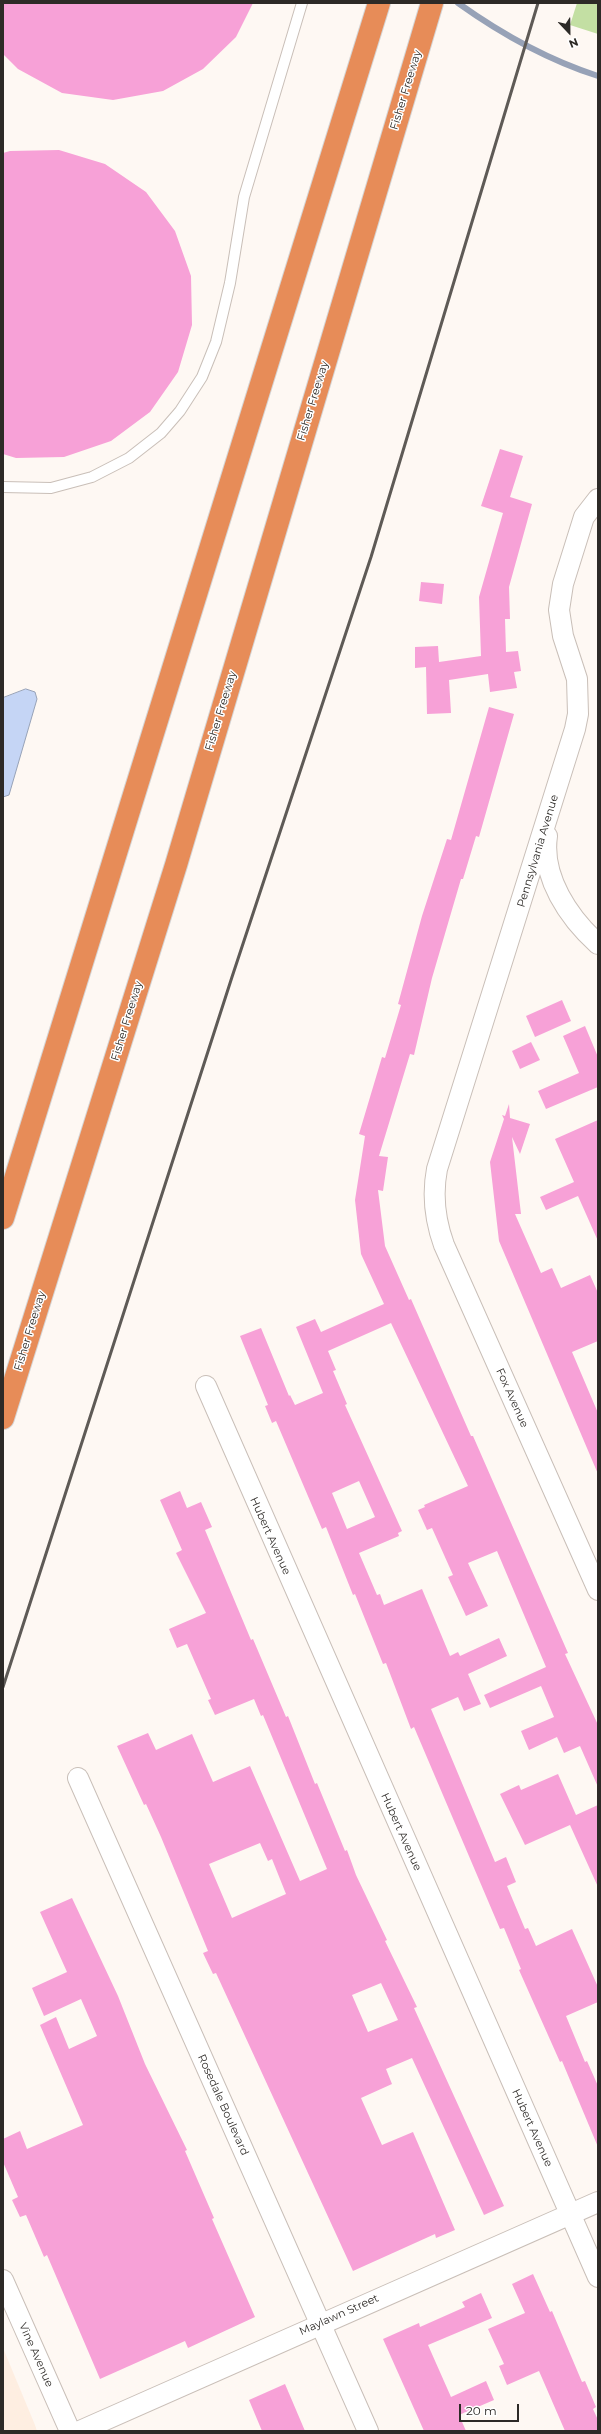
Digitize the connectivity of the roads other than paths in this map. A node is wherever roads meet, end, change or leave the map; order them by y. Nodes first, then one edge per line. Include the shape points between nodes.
1 (302, 3) edge
2 (378, 3) edge
3 (432, 3) edge
4 (3, 487) edge
5 (598, 499) edge
6 (552, 806) junction
7 (598, 944) edge
8 (434, 1204) joint
9 (3, 1218) edge
10 (206, 1386) dead end
11 (3, 1418) edge
12 (598, 1590) edge
13 (78, 1778) dead end
14 (598, 2202) edge
15 (570, 2214) junction
16 (598, 2277) edge
17 (3, 2280) edge
18 (320, 2323) junction
19 (70, 2431) edge
20 (80, 2431) edge
21 (368, 2431) edge

1 - 4 lane via 244,198 230,283 216,342 202,377 180,411 161,433 129,458 92,477 51,488
2 - 9 highway
3 - 11 highway, Fisher Freeway via 176,865
5 - 6 street, Pennsylvania Avenue via 584,517 563,584 559,610 563,636 577,679 578,714
6 - 7 street via 547,840 552,878 566,907
6 - 8 street, Pennsylvania Avenue via 437,1169
8 - 12 street, Fox Avenue via 444,1245
10 - 15 street, Hubert Avenue
13 - 18 street, Rosedale Boulevard
14 - 15 street, Maylawn Street
15 - 16 street, Hubert Avenue
15 - 18 street, Maylawn Street
17 - 19 street, Vine Avenue
18 - 20 street, Maylawn Street
18 - 21 street, Rosedale Boulevard

